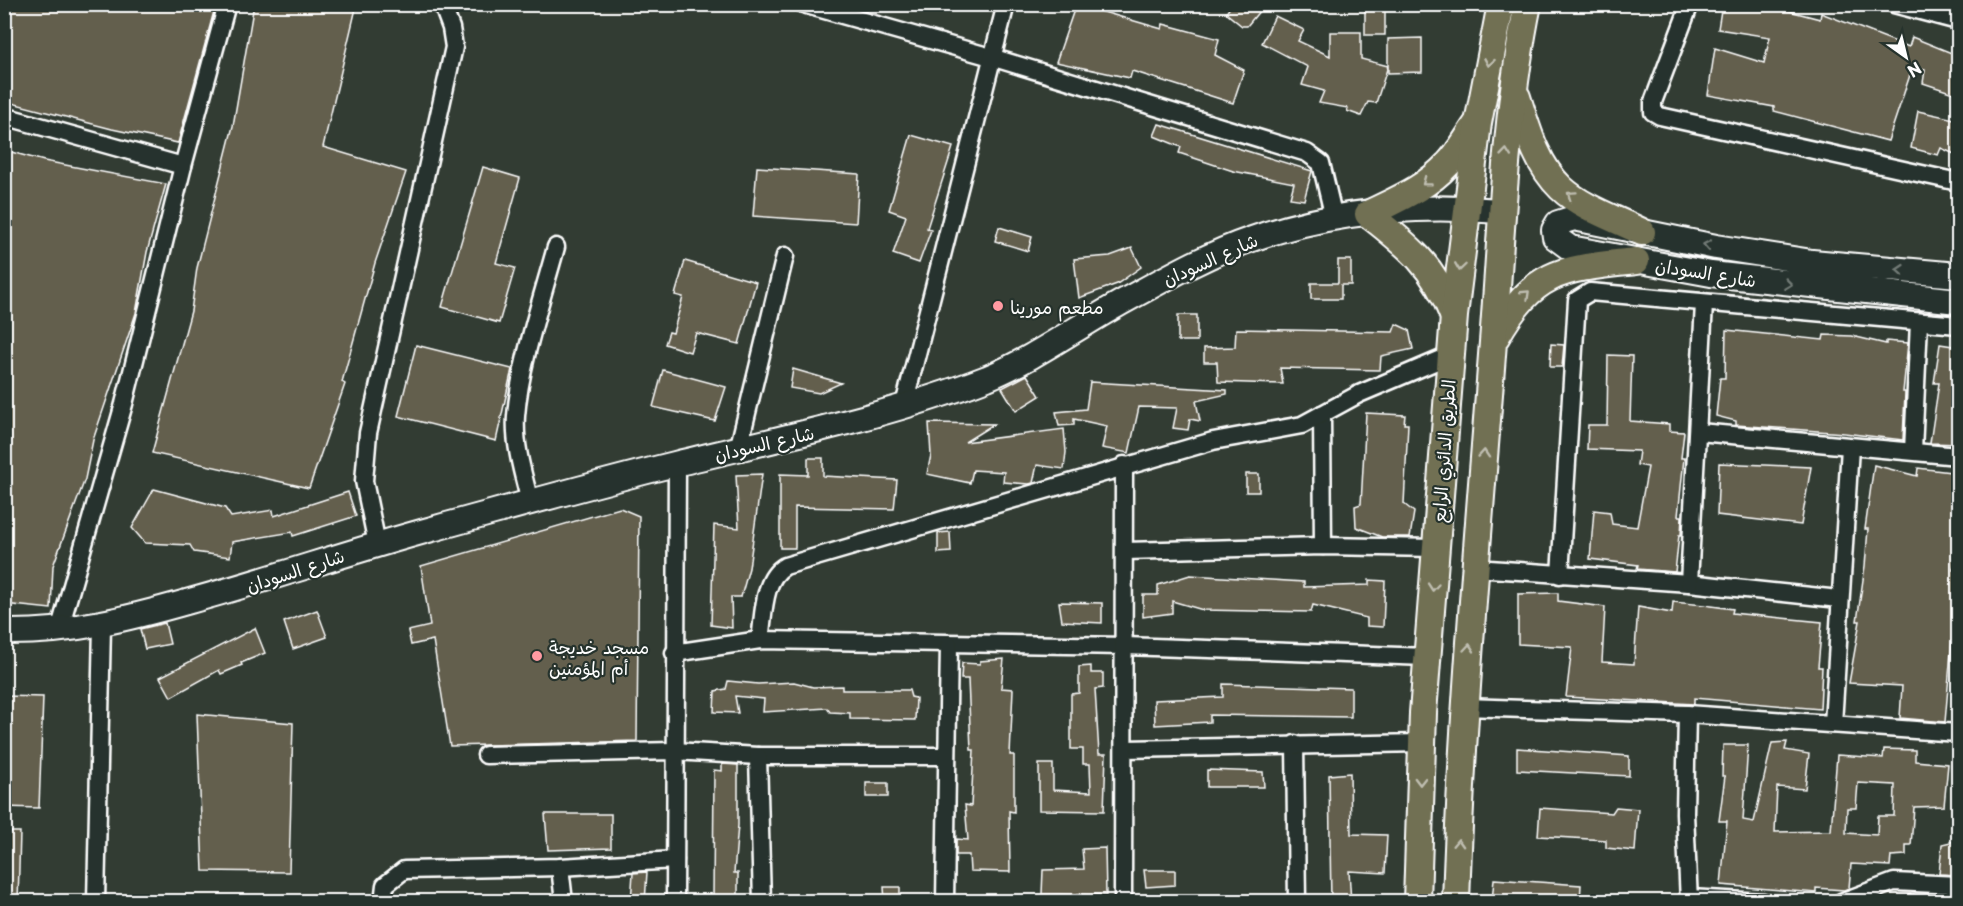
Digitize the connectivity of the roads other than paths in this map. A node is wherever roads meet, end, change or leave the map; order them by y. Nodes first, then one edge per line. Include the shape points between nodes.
1 (227, 4) edge
2 (442, 4) edge
3 (803, 4) edge
4 (1006, 4) edge
5 (1501, 4) edge
6 (1528, 4) edge
7 (1690, 4) edge
8 (1894, 4) edge
9 (1959, 21) edge
10 (992, 57) junction
11 (1514, 87) junction
12 (4, 116) edge
13 (1478, 123) junction
14 (183, 166) junction
15 (1959, 182) edge
16 (1468, 209) junction
17 (1501, 211) junction
18 (1368, 214) junction
19 (1334, 218) junction
20 (1642, 232) junction
21 (556, 247) dead end
22 (785, 256) dead end
23 (1636, 261) junction
24 (1959, 275) edge
25 (1959, 301) edge
26 (1704, 304) junction
27 (1454, 316) junction
28 (1919, 322) junction
29 (1959, 325) edge
30 (1493, 342) junction
31 (1451, 355) junction
32 (904, 405) junction
33 (1322, 414) junction
34 (1699, 432) junction
35 (1850, 447) junction
36 (738, 450) junction
37 (1913, 451) junction
38 (1959, 456) edge
39 (677, 463) junction
40 (1124, 465) junction
41 (530, 502) junction
42 (377, 544) junction
43 (1323, 546) junction
44 (1436, 548) junction
45 (1125, 551) junction
46 (1476, 568) junction
47 (1560, 574) junction
48 (1689, 583) junction
49 (1839, 599) junction
50 (102, 625) junction
51 (58, 631) junction
52 (4, 632) edge
53 (760, 640) junction
54 (949, 644) junction
55 (1125, 646) junction
56 (675, 653) junction
57 (1427, 657) junction
58 (1464, 706) junction
59 (1687, 714) junction
60 (1833, 724) junction
61 (1959, 733) edge
62 (1421, 743) junction
63 (1295, 744) junction
64 (1125, 749) junction
65 (674, 751) junction
66 (486, 755) dead end
67 (758, 756) junction
68 (946, 756) junction
69 (675, 860) junction
70 (560, 867) junction
71 (1959, 885) edge
72 (1880, 893) edge
73 (1689, 900) edge
74 (96, 902) edge
75 (383, 902) edge
76 (564, 902) edge
77 (675, 902) edge
78 (762, 902) edge
79 (945, 902) edge
80 (1123, 902) edge
81 (1297, 902) edge
82 (1417, 902) edge
83 (1456, 902) edge
84 (1764, 902) edge
85 (1841, 902) edge

1 - 14 street
2 - 42 street via 453,47 364,462 363,481
3 - 10 street
4 - 10 street
5 -> 13 main road, الطريق الدائري الرابع
6 - 11 main road
7 - 15 street via 1653,102 1653,112
8 - 9 street
10 - 19 street via 1307,153 1321,163
10 - 32 street
17 -> 11 main road
20 -> 11 main road via 1561,188 1545,168 1530,138
12 - 14 street
13 - 16 main road, الطريق الدائري الرابع
13 -> 18 main road via 1449,164 1429,181
14 - 51 street via 124,404
16 - 17 main road, شارع السودان
16 - 18 main road, شارع السودان via 1398,209
16 -> 27 main road, الطريق الدائري الرابع
17 - 30 main road
18 - 19 main road, شارع السودان
18 - 27 main road via 1422,259 1444,292
19 - 32 main road, شارع السودان via 1276,231 1229,248 992,376
20 - 23 main road, شارع السودان via 1574,218 1558,223 1554,230 1555,237 1570,248
24 -> 20 main road, شارع السودان via 1812,262
21 - 41 street via 516,416 517,446
22 - 36 street
23 -> 25 main road, شارع السودان via 1711,274
30 -> 23 main road via 1527,291 1547,278 1569,269
26 - 28 street
26 - 34 street
26 - 47 street via 1590,292 1577,300
27 - 31 main road, الطريق الدائري الرابع
28 - 29 street
28 - 37 street
46 -> 30 main road
31 - 33 street
31 - 44 main road, الطريق الدائري الرابع
32 - 36 main road, شارع السودان
33 - 40 street via 1283,430 1245,434
33 - 43 street
34 - 35 street
34 - 48 street
35 - 37 street
35 - 49 street
36 - 39 main road, شارع السودان
37 - 38 street
39 - 41 main road, شارع السودان
39 - 56 street
40 - 45 street
40 - 53 street via 785,566 774,572 769,584
41 - 42 main road, شارع السودان
42 - 50 main road, شارع السودان
43 - 44 street
43 - 45 street
44 -> 57 main road, الطريق الدائري الرابع
45 - 55 street
46 - 47 street
58 -> 46 main road
47 - 48 street
48 - 49 street
49 - 60 street
50 - 51 main road, شارع السودان
50 - 74 street
51 - 52 main road, شارع السودان
53 - 54 street
53 - 56 street
54 - 55 street
54 - 68 street
55 - 57 street
55 - 64 street
56 - 65 street
57 - 62 main road, الطريق الدائري الرابع
58 - 59 street
83 -> 58 main road
59 - 60 street
59 - 73 street via 1685,813
60 - 61 street
62 - 63 street
62 -> 82 main road, الطريق الدائري الرابع
63 - 64 street
63 - 81 street
64 - 80 street
65 - 66 street
65 - 67 street
65 - 69 street
67 - 68 street
67 - 78 street
68 - 79 street
69 - 70 street
69 - 77 street
70 - 75 street via 404,870 385,885
70 - 76 street
71 - 72 street via 1905,881
72 - 85 street
73 - 84 street

